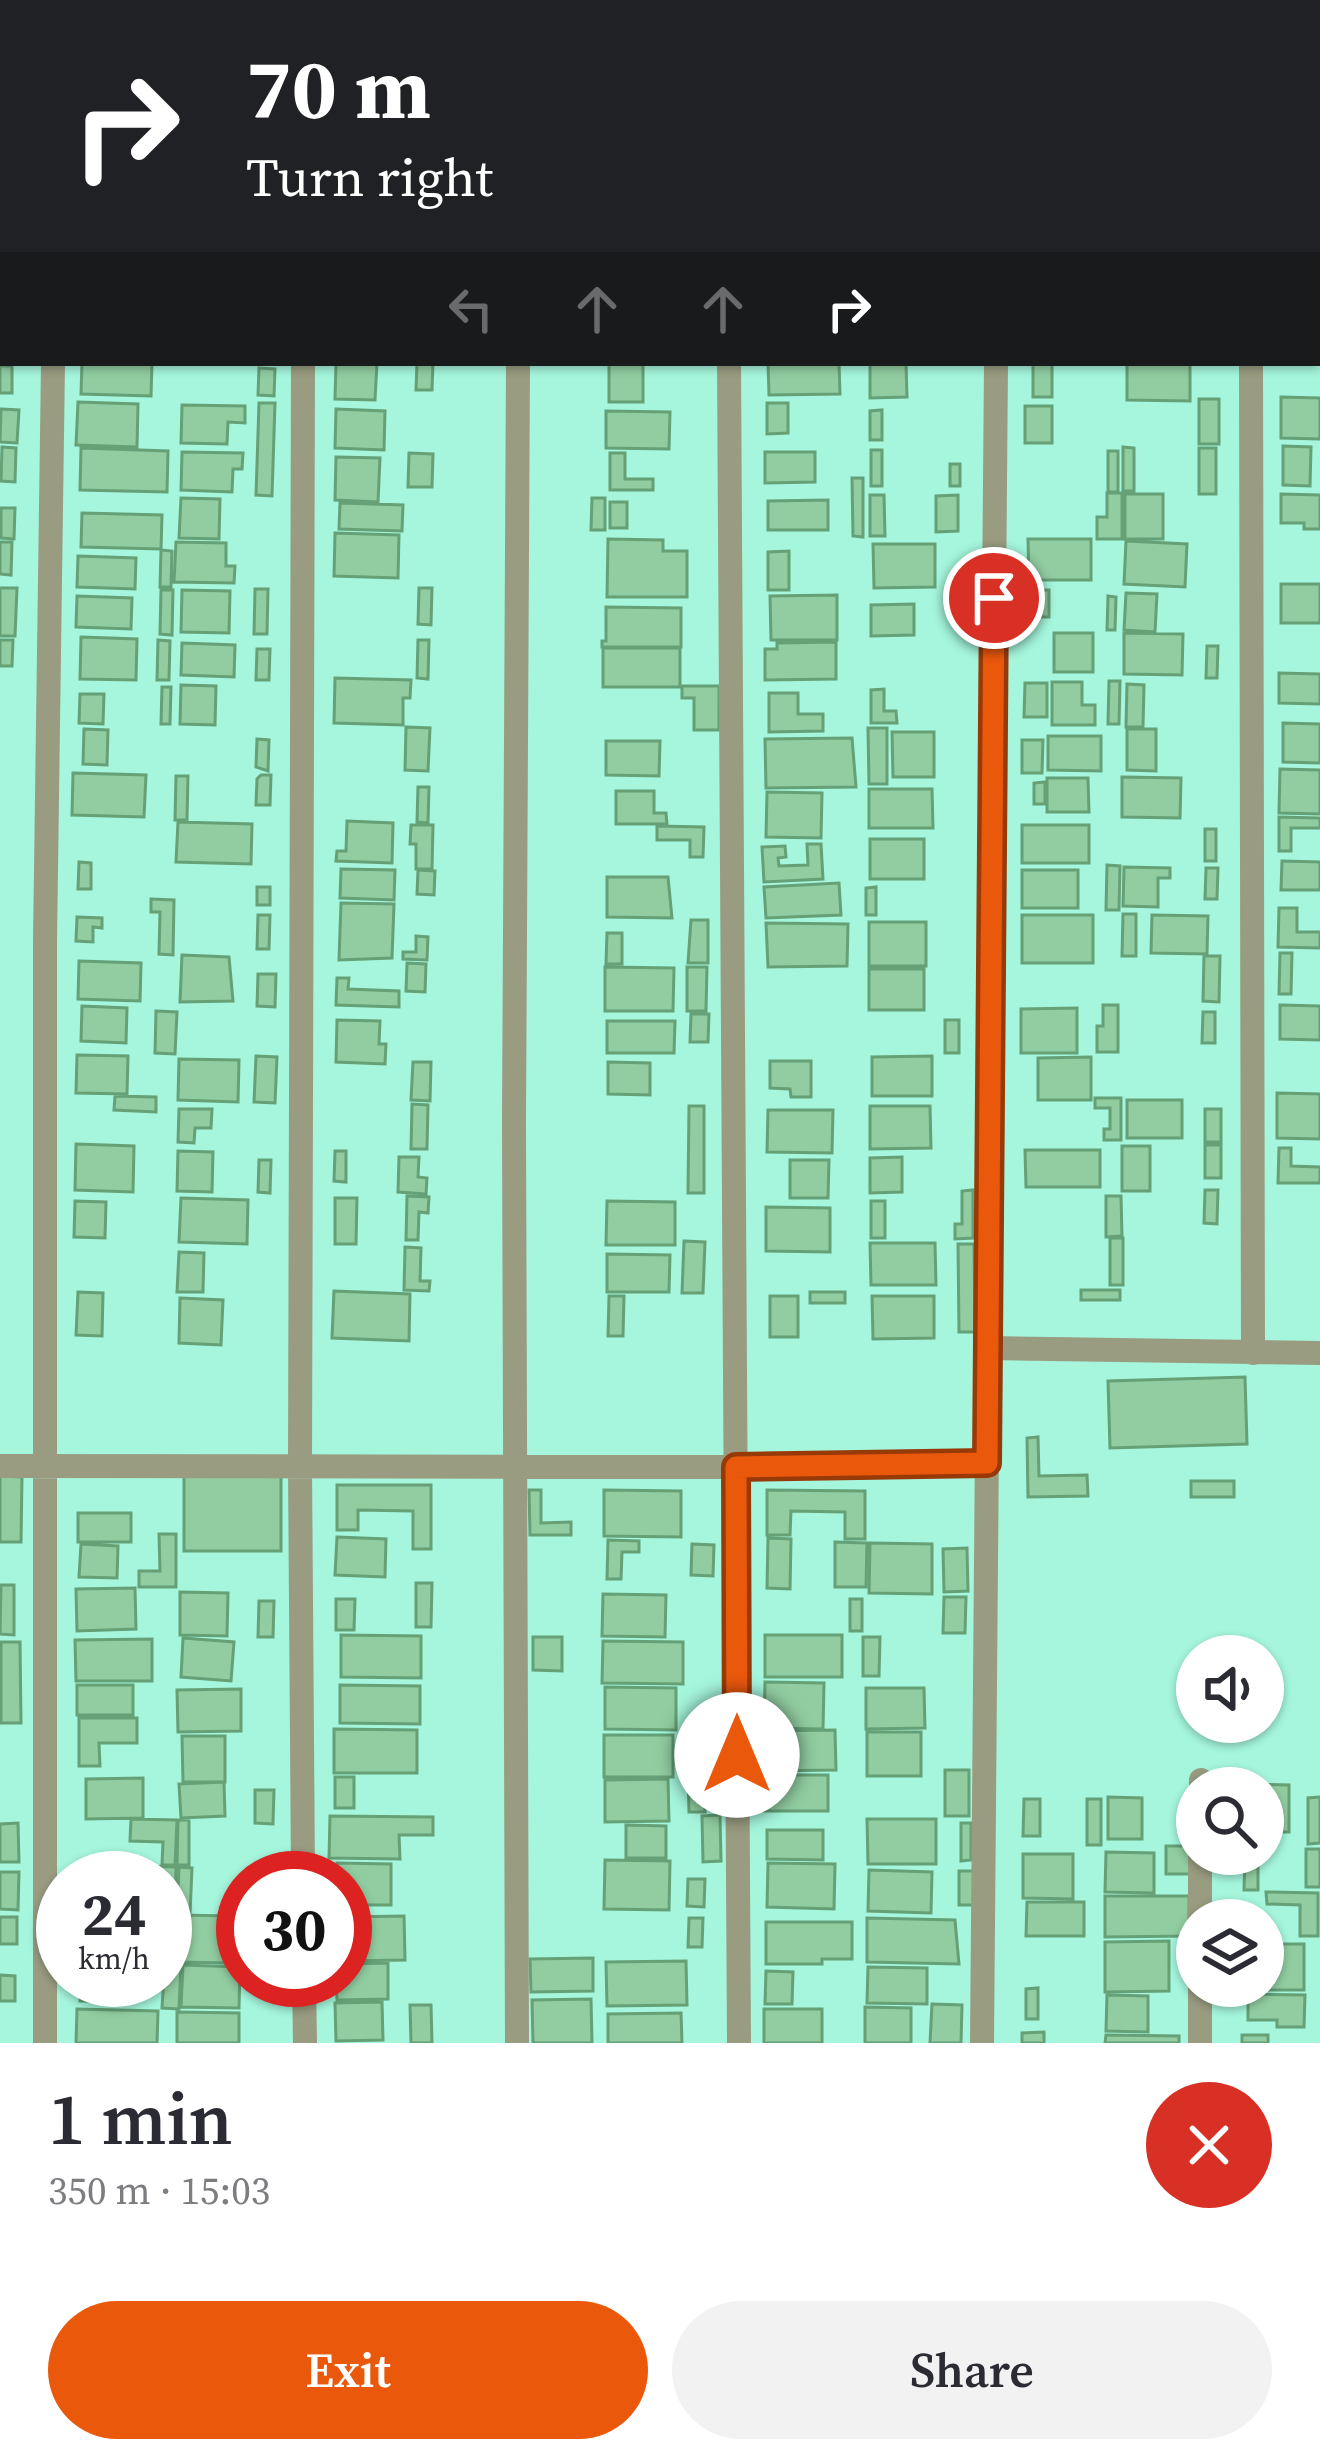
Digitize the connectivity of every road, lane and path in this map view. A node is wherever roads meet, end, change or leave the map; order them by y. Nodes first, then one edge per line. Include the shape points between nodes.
1 (53, 366) edge
2 (303, 366) edge
3 (518, 366) edge
4 (729, 366) edge
5 (996, 366) edge
6 (1251, 366) edge
7 (988, 1348) junction
8 (1253, 1353) junction
9 (1320, 1353) edge
10 (987, 1463) junction
11 (0, 1466) edge
12 (47, 1466) junction
13 (300, 1466) junction
14 (514, 1467) junction
15 (736, 1467) junction
16 (303, 1851) edge
17 (304, 2007) edge
18 (1200, 2007) edge
19 (45, 2043) edge
20 (305, 2043) edge
21 (517, 2043) edge
22 (739, 2043) edge
23 (982, 2043) edge
24 (1200, 2043) edge

1 - 12 street
2 - 13 street
3 - 14 street
4 - 15 street
5 - 7 street
6 - 8 street
7 - 8 street
7 - 10 street
8 - 9 street
10 - 15 street
10 - 23 street
11 - 12 street
12 - 13 street
12 - 19 street
13 - 14 street
13 - 16 street
14 - 15 street
14 - 21 street
15 - 22 street
17 - 20 street
18 - 24 street

